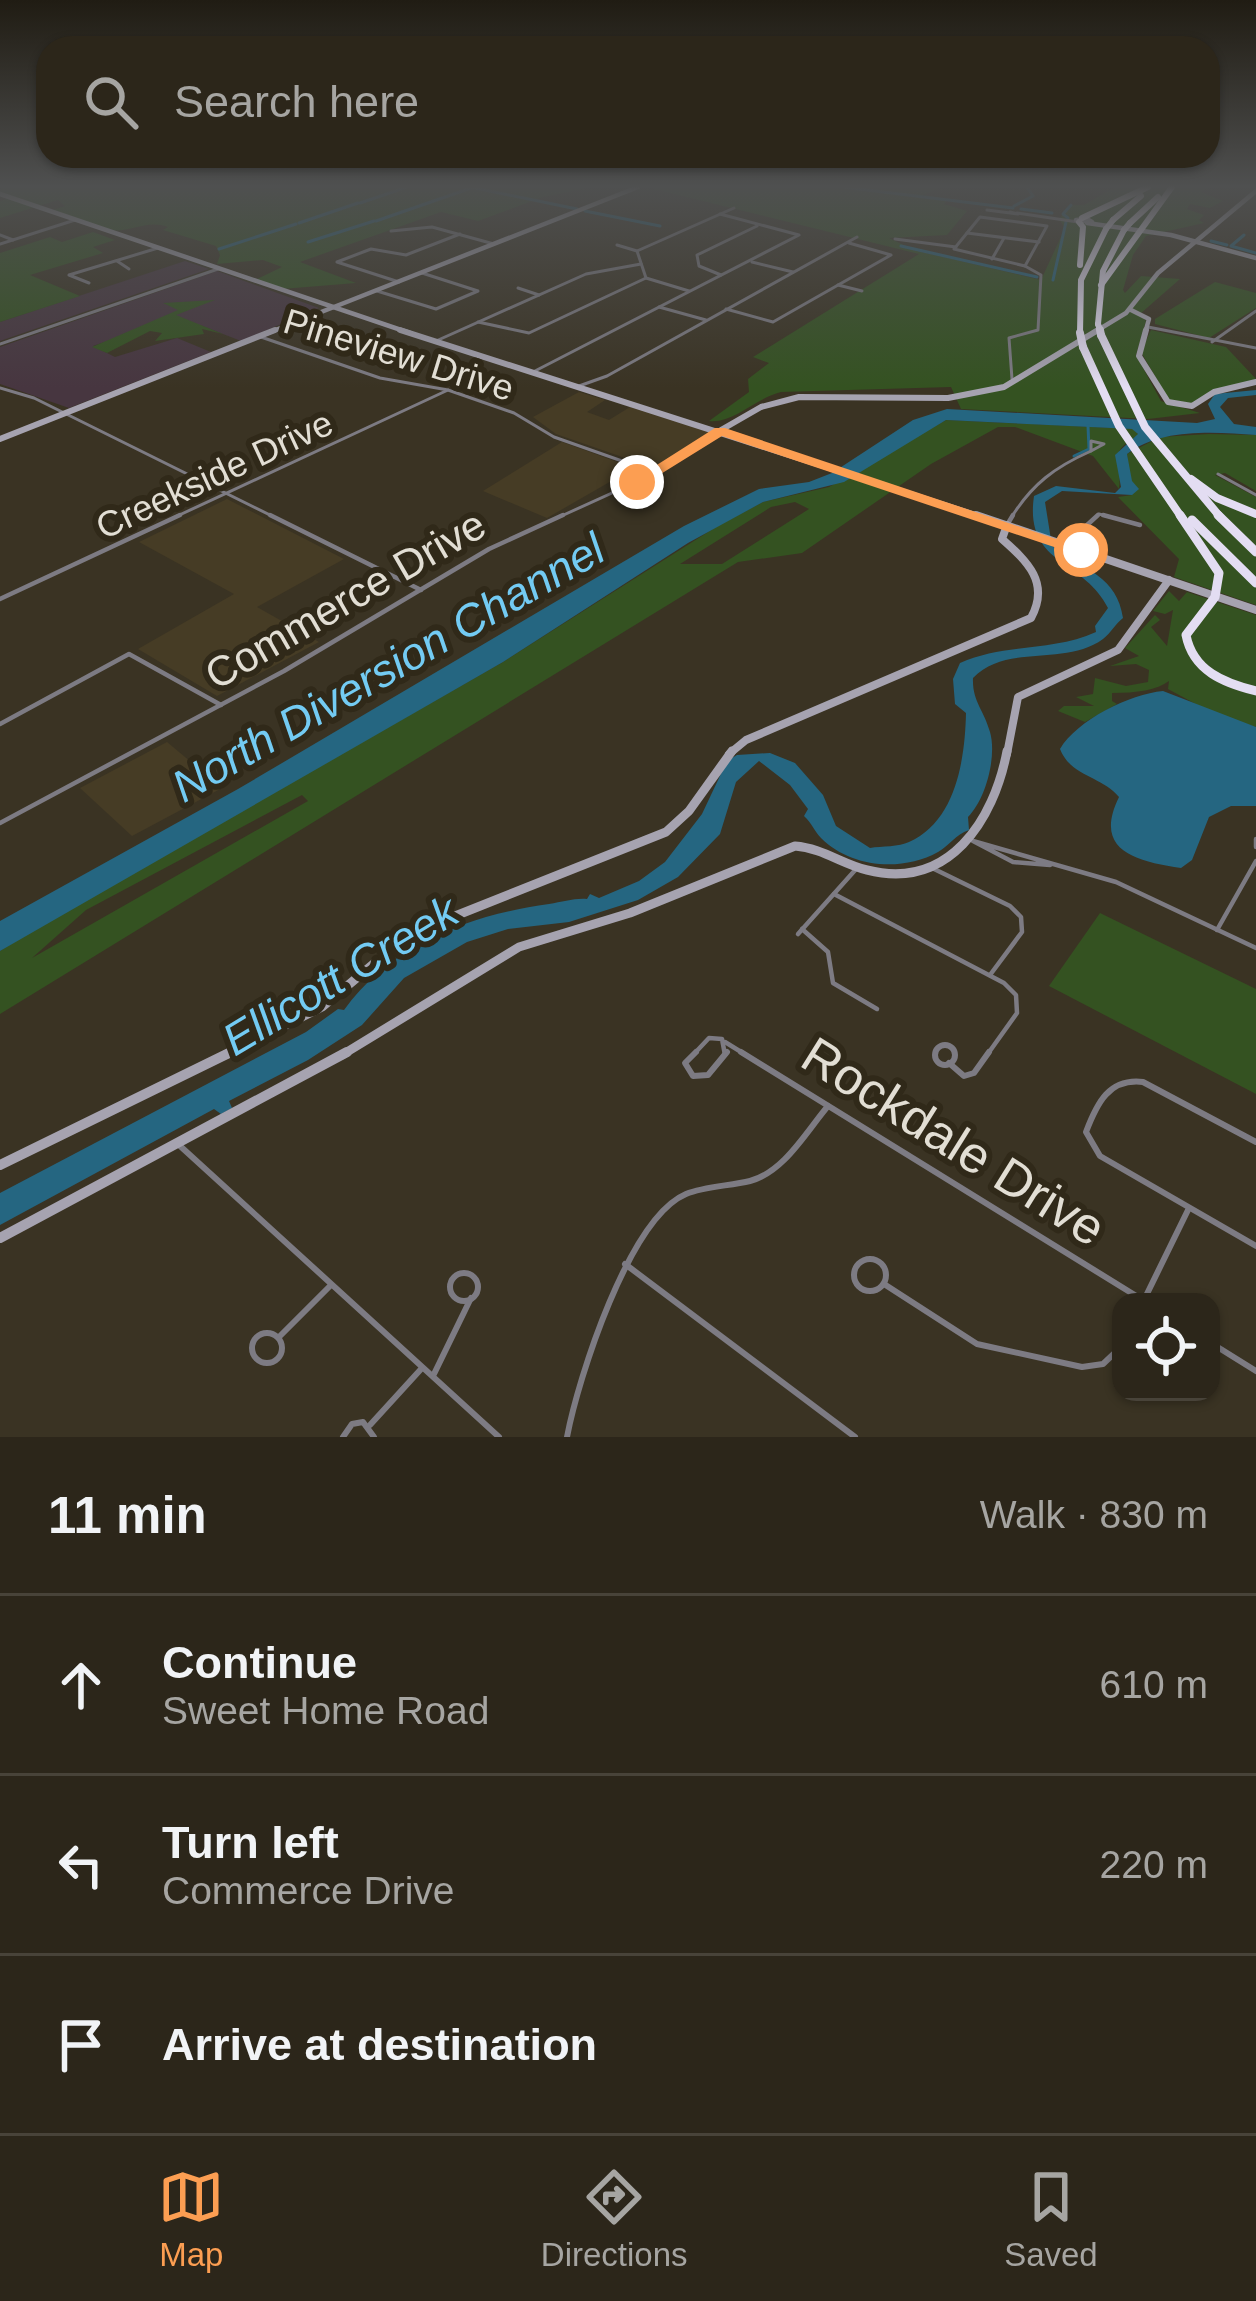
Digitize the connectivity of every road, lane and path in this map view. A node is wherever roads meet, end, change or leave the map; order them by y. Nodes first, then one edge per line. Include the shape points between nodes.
1 (139, 254) edge
2 (175, 254) edge
3 (358, 254) edge
4 (469, 254) edge
5 (638, 254) edge
6 (698, 254) edge
7 (763, 254) edge
8 (826, 254) edge
9 (887, 254) edge
10 (964, 254) edge
11 (995, 254) edge
12 (1033, 254) edge
13 (1083, 254) edge
14 (1093, 254) edge
15 (1111, 254) edge
16 (1125, 254) edge
17 (1180, 254) edge
18 (992, 260) junction
19 (117, 261) junction
20 (749, 261) junction
21 (641, 264) junction
22 (1025, 266) junction
23 (129, 269) dead end
24 (218, 269) junction
25 (793, 272) junction
26 (422, 273) junction
27 (1083, 274) junction
28 (721, 275) junction
29 (646, 278) junction
30 (399, 282) junction
31 (89, 283) dead end
32 (836, 285) junction
33 (1101, 285) junction
34 (518, 288) dead end
35 (377, 291) junction
36 (689, 291) junction
37 (862, 291) dead end
38 (539, 295) junction
39 (658, 306) junction
40 (333, 309) junction
41 (727, 309) junction
42 (1130, 310) junction
43 (1256, 311) edge
44 (706, 320) junction
45 (478, 322) junction
46 (1148, 326) junction
47 (261, 337) junction
48 (436, 341) junction
49 (1212, 342) junction
50 (0, 344) edge
51 (1256, 348) edge
52 (533, 372) junction
53 (1017, 381) junction
54 (1256, 382) edge
55 (579, 386) junction
56 (0, 388) edge
57 (448, 390) junction
58 (64, 414) junction
59 (720, 431) junction
60 (0, 439) edge
61 (1091, 451) dead end
62 (1165, 455) junction
63 (656, 473) junction
64 (1218, 474) dead end
65 (228, 494) junction
66 (1256, 496) edge
67 (1173, 500) junction
68 (1256, 514) edge
69 (1007, 525) junction
70 (1140, 525) dead end
71 (1081, 550) junction
72 (1256, 552) edge
73 (1168, 580) junction
74 (1256, 583) edge
75 (421, 590) junction
76 (1219, 598) junction
77 (0, 599) edge
78 (1256, 610) edge
79 (1256, 689) edge
80 (220, 705) junction
81 (0, 724) edge
82 (0, 823) edge
83 (974, 841) junction
84 (1256, 861) edge
85 (930, 867) junction
86 (857, 868) junction
87 (834, 894) junction
88 (1217, 930) junction
89 (1256, 948) edge
90 (990, 975) junction
91 (877, 1009) dead end
92 (725, 1042) junction
93 (949, 1064) dead end
94 (828, 1106) junction
95 (1256, 1142) edge
96 (179, 1145) junction
97 (0, 1165) edge
98 (1189, 1208) junction
99 (0, 1238) edge
100 (1256, 1246) edge
101 (625, 1264) junction
102 (884, 1284) junction
103 (331, 1285) junction
104 (1129, 1293) edge
105 (1148, 1293) edge
106 (471, 1298) junction
107 (279, 1336) junction
108 (1220, 1349) edge
109 (1112, 1356) edge
110 (422, 1368) junction
111 (1256, 1371) edge
112 (434, 1376) junction
113 (370, 1426) junction
114 (343, 1437) edge
115 (374, 1437) edge
116 (499, 1437) edge
117 (566, 1437) edge
118 (855, 1437) edge

1 - 19 street
2 - 24 street
3 - 30 street via 337,262
4 - 26 street
5 - 21 street
6 - 28 street via 699,266
7 - 20 street
8 - 25 street
9 - 32 street
10 - 18 street
11 - 18 street
12 - 22 street
13 - 27 highway
14 - 27 highway, bridge
15 - 33 highway
16 - 33 highway
17 - 42 street
18 - 22 street
19 - 23 street
19 - 31 street via 69,275
20 - 25 street
20 - 28 street
21 - 29 street
21 - 38 street via 598,269
22 - 53 street via 1042,276 1038,328 1010,337 1009,377
24 - 40 street
24 - 50 street
25 - 41 street
26 - 30 street
26 - 35 street via 478,292 434,309
27 - 67 highway, bridge via 1083,347 1111,412
28 - 36 street
29 - 36 street
29 - 45 street via 529,333
30 - 35 street
32 - 37 street
32 - 41 street via 779,321
33 - 62 highway, bridge via 1098,324 1121,389
34 - 38 street
35 - 40 street
36 - 39 street
38 - 45 street
39 - 44 street
39 - 52 street
40 - 47 street
40 - 48 street
41 - 44 street
42 - 46 street via 1147,317
42 - 53 street
43 - 49 street
44 - 55 street
45 - 48 street
46 - 49 street
46 - 54 street via 1139,356 1168,402 1192,406
47 - 57 street, Pineview Drive via 380,378
47 - 58 street
48 - 52 street
49 - 51 street
52 - 55 street
53 - 59 street via 958,398 788,399
55 - 59 street
56 - 58 street
57 - 63 street, Pineview Drive
57 - 65 street, Creekside Drive
58 - 60 street
58 - 65 street
59 - 63 street, Commerce Drive
59 - 69 street
61 - 69 street via 1055,466
62 - 68 highway via 1205,491
62 - 72 highway
63 - 75 street, Commerce Drive via 489,549
64 - 66 street
65 - 75 street
65 - 77 street, Creekside Drive
67 - 74 highway
67 - 76 highway via 1219,574
69 - 71 street
69 - 97 street via 1002,539 1039,581 1040,603 1030,618 746,740 721,758 696,804 666,832 430,926 322,1007
70 - 71 street via 1099,514 1074,537
71 - 73 street
73 - 76 street
73 - 83 street via 1118,650 1015,700 1000,776
75 - 80 street, Commerce Drive
76 - 78 street
76 - 79 highway via 1194,648 1214,670
80 - 81 street via 129,654
80 - 82 street, Commerce Drive
83 - 85 street
83 - 88 street via 1116,882
84 - 88 street
85 - 86 street
85 - 90 street via 1021,917 1022,932
86 - 87 street
86 - 96 street via 794,846 626,914 537,940
87 - 90 street
87 - 91 street via 800,932 828,952 829,981
88 - 89 street
90 - 93 street via 1012,990 1017,1013 972,1075
92 - 92 street via 727,1052 708,1075 686,1071 706,1039
92 - 94 street, Rockdale Drive
94 - 101 street via 775,1170 673,1203
94 - 104 street, Rockdale Drive
95 - 98 street via 1143,1082 1111,1085 1087,1126 1090,1145
96 - 99 street
96 - 103 street
98 - 100 street
98 - 105 street
101 - 117 street
101 - 118 street
102 - 102 street via 875,1261 854,1266 865,1289
102 - 109 street via 977,1344 1082,1367
103 - 107 street
103 - 110 street
106 - 106 street via 475,1278 458,1275 451,1294
106 - 112 street
107 - 107 street via 258,1338 255,1359 273,1360
108 - 111 street
110 - 112 street
110 - 113 street
112 - 116 street
113 - 114 street via 352,1424
113 - 115 street

